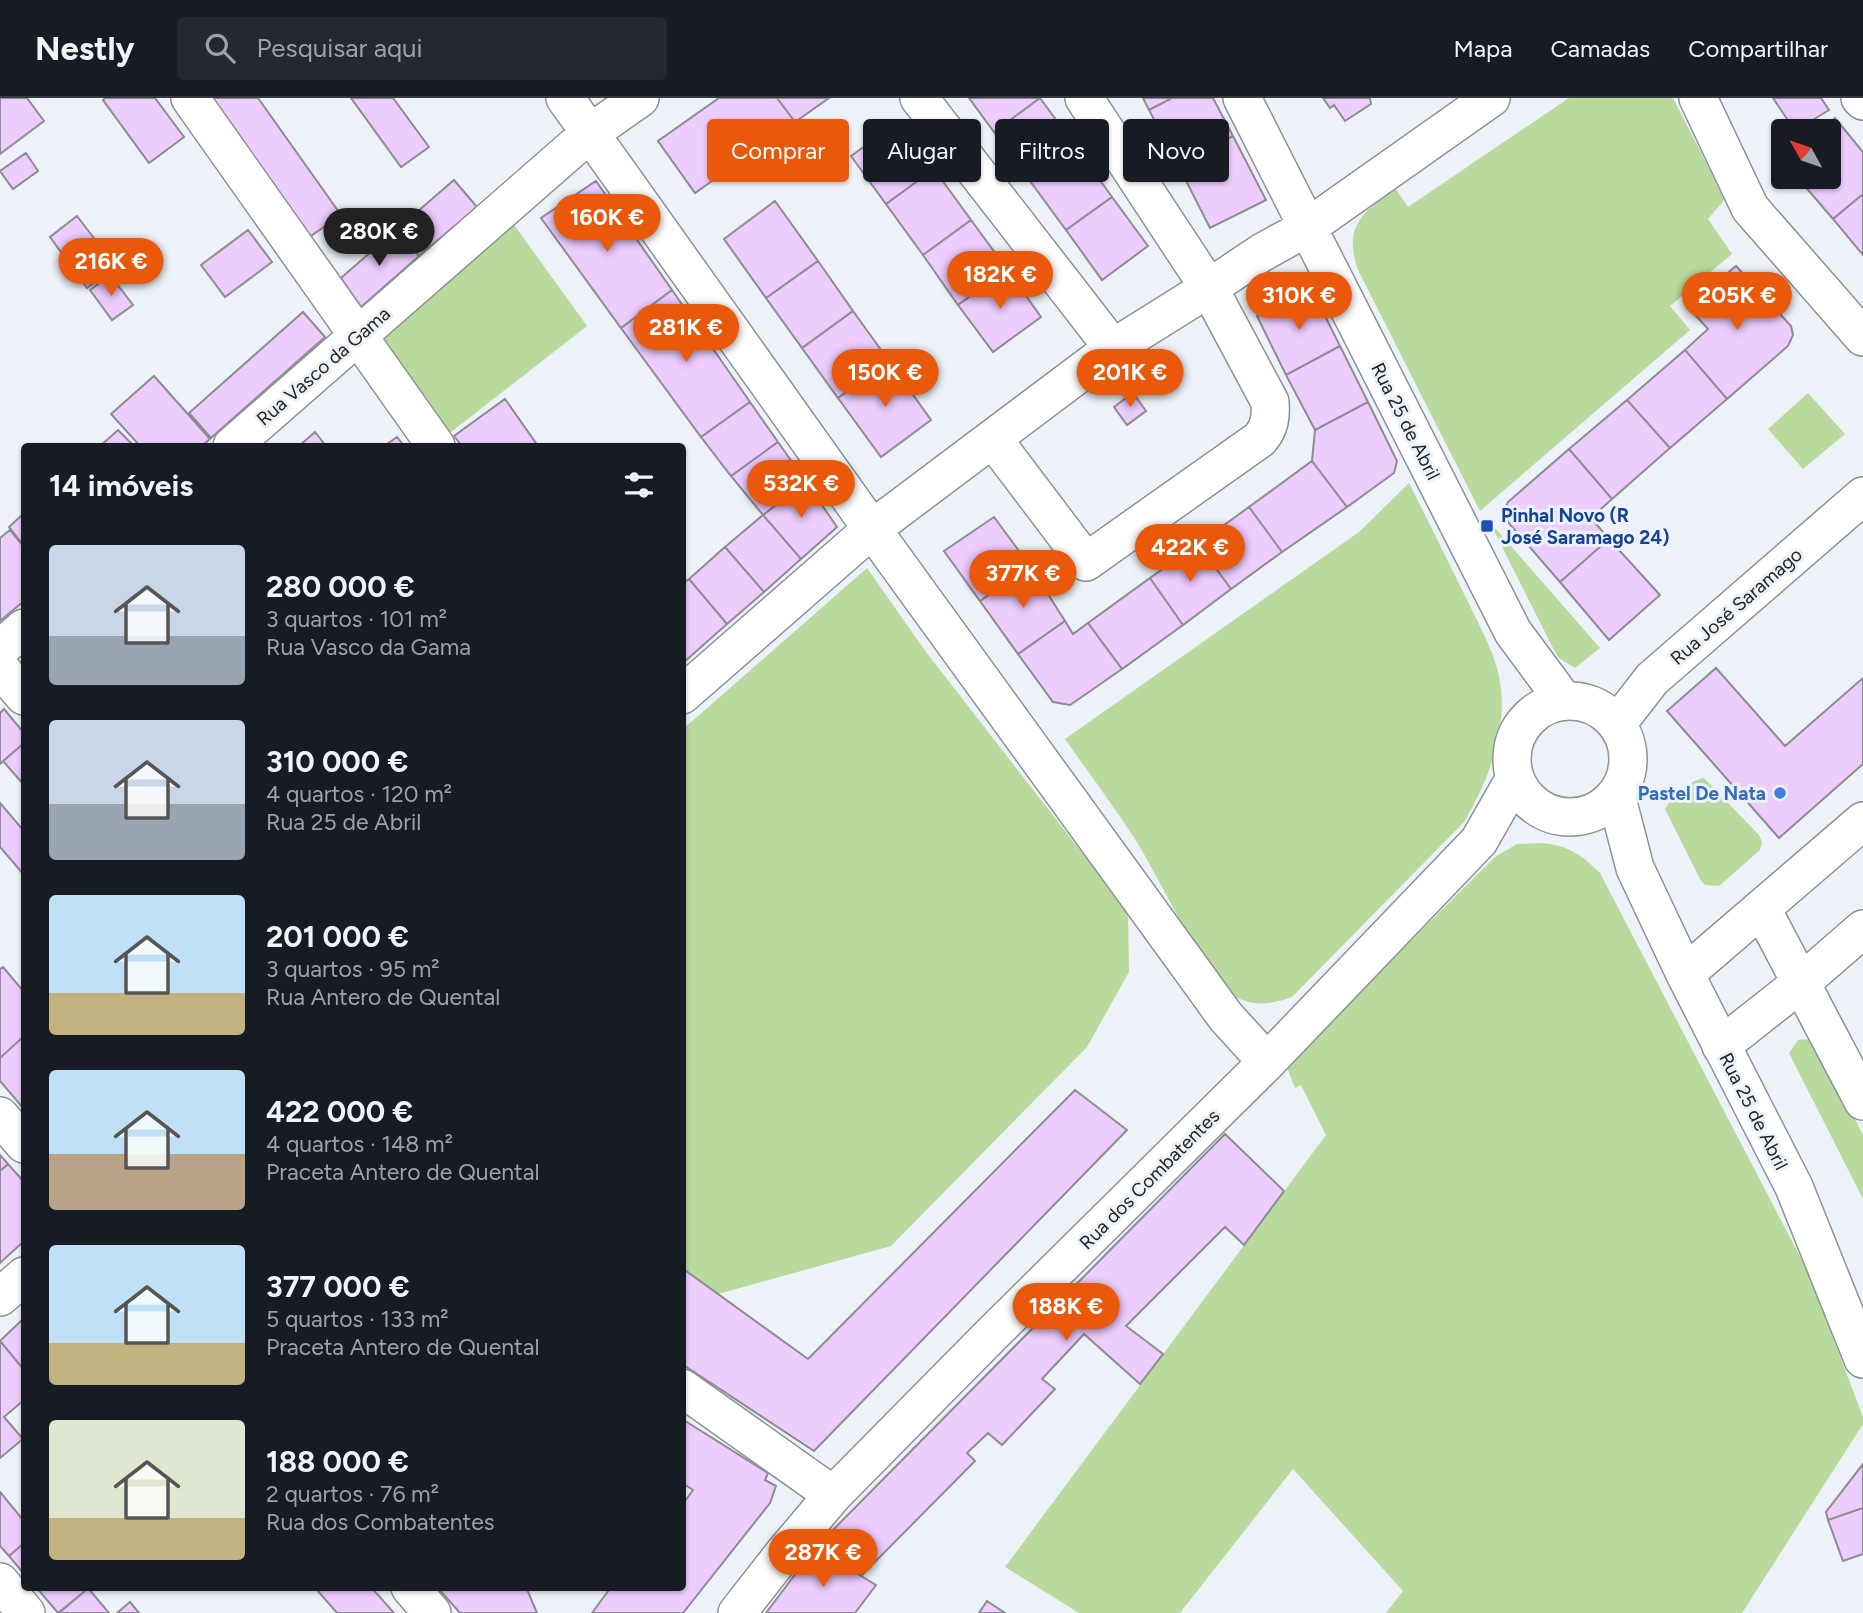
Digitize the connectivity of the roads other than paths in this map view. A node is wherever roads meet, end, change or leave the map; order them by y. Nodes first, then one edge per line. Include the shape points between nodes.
1 (190, 98) edge
2 (565, 98) edge
3 (640, 98) edge
4 (919, 98) edge
5 (1084, 98) edge
6 (1242, 98) edge
7 (1491, 98) edge
8 (1698, 98) edge
9 (590, 133) junction
10 (1308, 227) junction
11 (1209, 288) junction
12 (357, 337) junction
13 (1863, 337) edge
14 (1113, 348) junction
15 (993, 439) junction
16 (235, 443) edge
17 (434, 443) edge
18 (1863, 496) edge
19 (872, 529) junction
20 (21, 631) edge
21 (1513, 632) junction
22 (0, 649) edge
23 (0, 668) edge
24 (21, 692) edge
25 (686, 692) edge
26 (1564, 701) junction
27 (1527, 720) junction
28 (1617, 724) junction
29 (1515, 778) junction
30 (1615, 795) junction
31 (1562, 814) junction
32 (1863, 821) edge
33 (1479, 841) junction
34 (1634, 868) junction
35 (1762, 909) junction
36 (1863, 929) edge
37 (1685, 974) junction
38 (1802, 982) junction
39 (1721, 1046) junction
40 (1852, 1050) edge
41 (1267, 1062) junction
42 (1863, 1101) edge
43 (0, 1116) edge
44 (21, 1140) edge
45 (21, 1279) edge
46 (0, 1297) edge
47 (1863, 1359) edge
48 (686, 1391) edge
49 (834, 1495) junction
50 (0, 1582) edge
51 (413, 1591) edge
52 (26, 1613) edge
53 (432, 1613) edge
54 (737, 1613) edge

1 - 12 street
2 - 9 street
3 - 9 street, Rua Vasco da Gama
4 - 14 street
5 - 11 street
6 - 10 street, Rua 25 de Abril
7 - 10 street
8 - 13 street via 1750,208
9 - 12 street, Rua Vasco da Gama
9 - 19 street
10 - 11 street
10 - 21 street, Rua 25 de Abril
11 - 14 street
11 - 15 street via 1270,402 1267,429 1260,439 1086,562
12 - 16 street, Rua Vasco da Gama
12 - 17 street
14 - 15 street
15 - 19 street
18 - 28 street, Rua José Saramago via 1652,679
19 - 25 street
19 - 41 street via 1226,1017
20 - 22 street
21 - 26 street, Rua 25 de Abril
21 - 27 street, Rua 25 de Abril via 1526,677
23 - 24 street
26 - 27 street via 1550,704
26 - 28 street via 1594,705
27 - 29 street via 1513,748
28 - 30 street via 1626,741 1628,760 1625,779
29 - 31 street via 1527,797
29 - 33 street, Rua dos Combatentes
30 - 31 street via 1605,805
30 - 34 street, Rua 25 de Abril
31 - 33 street, Rua dos Combatentes
31 - 34 street, Rua 25 de Abril
32 - 35 street
33 - 41 street, Rua dos Combatentes
34 - 37 street, Rua 25 de Abril
35 - 37 street
35 - 38 street
36 - 38 street
37 - 39 street, Rua 25 de Abril
38 - 39 street
38 - 40 street
39 - 47 street, Rua 25 de Abril via 1794,1188
40 - 42 street
41 - 49 street, Rua dos Combatentes
43 - 44 street
45 - 46 street
48 - 49 street
49 - 54 street, Rua dos Combatentes
50 - 52 street
51 - 53 street

